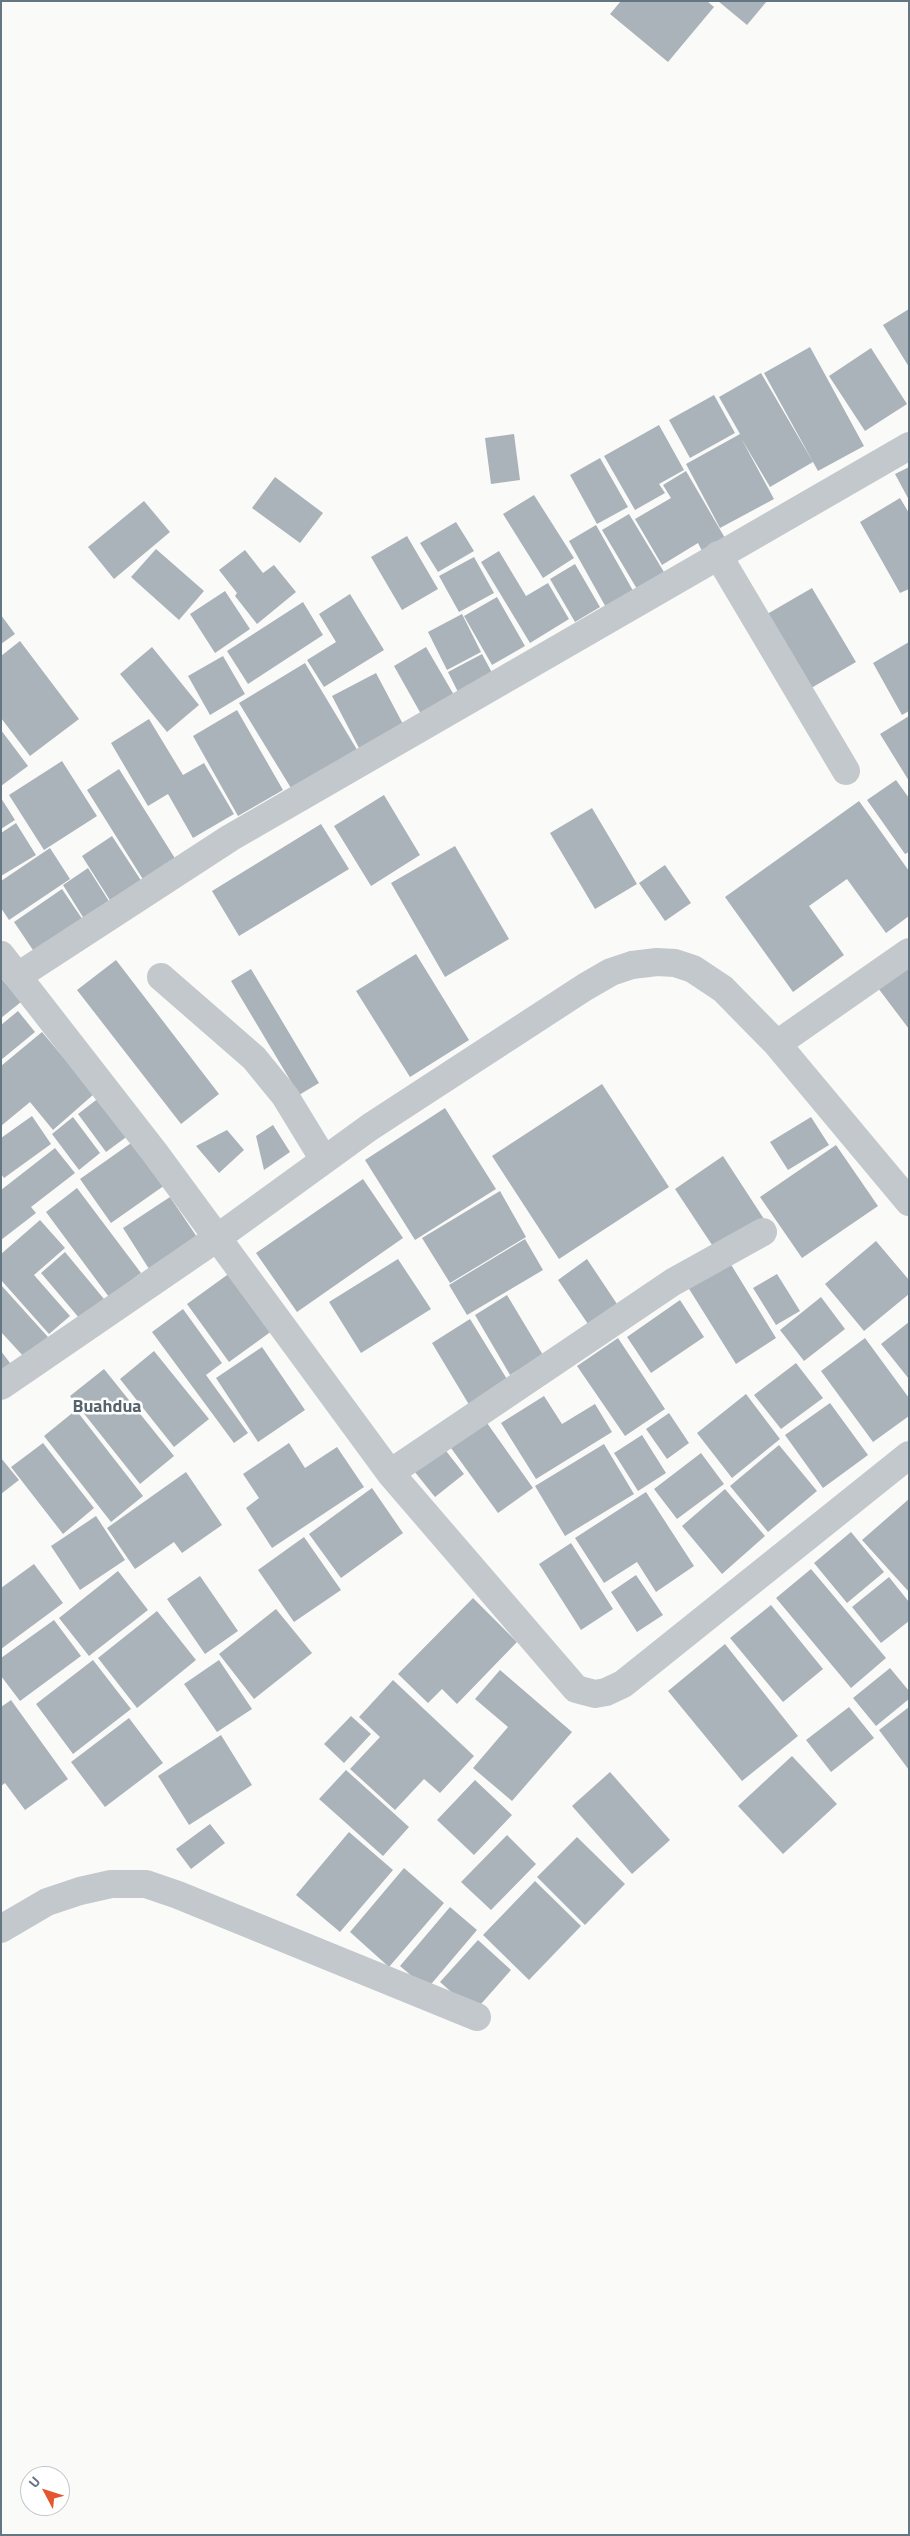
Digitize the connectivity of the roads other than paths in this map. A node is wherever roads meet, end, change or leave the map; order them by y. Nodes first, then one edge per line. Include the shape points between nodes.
1 (909, 446) edge
2 (718, 555) junction
3 (846, 771) dead end
4 (909, 952) edge
5 (1, 954) edge
6 (18, 976) junction
7 (162, 977) dead end
8 (777, 1044) junction
9 (324, 1160) junction
10 (909, 1202) edge
11 (763, 1232) dead end
12 (217, 1238) junction
13 (1, 1386) edge
14 (906, 1462) edge
15 (390, 1473) junction
16 (1, 1929) edge
17 (477, 2017) dead end

1 - 2 street
2 - 3 street
2 - 6 street via 230,838
4 - 8 street
5 - 6 street
6 - 12 street
7 - 9 street via 254,1058 284,1096
8 - 9 street via 723,989 693,969 675,963 632,965 611,972 585,987 370,1126
8 - 10 street
9 - 12 street
11 - 15 street via 673,1282
12 - 13 street
12 - 15 street
14 - 15 street via 624,1684 595,1694 576,1689 568,1683
16 - 17 street via 47,1902 80,1891 111,1884 146,1884

